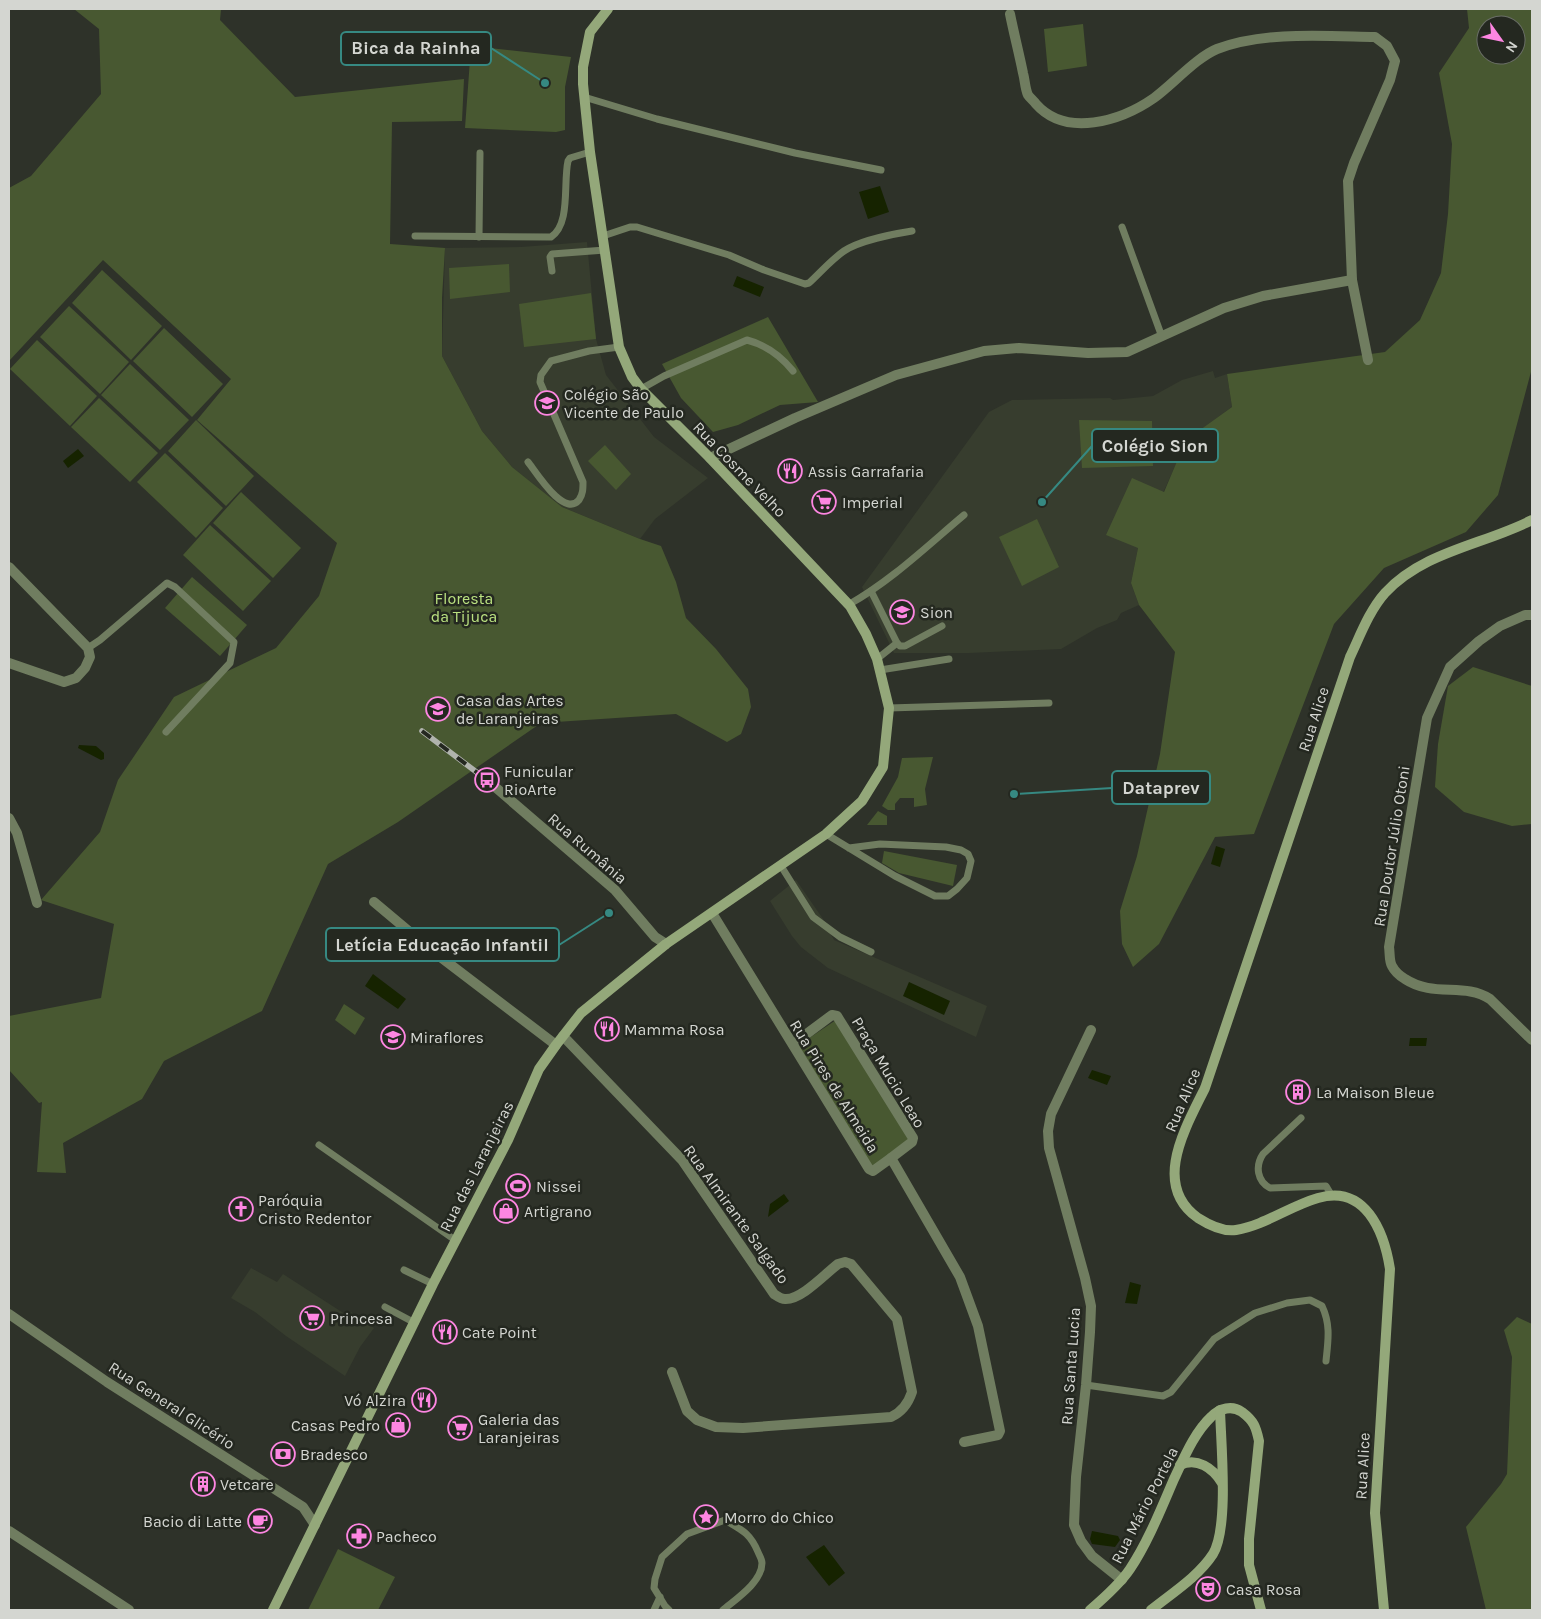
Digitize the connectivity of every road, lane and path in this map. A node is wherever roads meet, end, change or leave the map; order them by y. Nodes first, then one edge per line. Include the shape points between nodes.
1 (607, 9) edge
2 (1010, 14) dead end
3 (584, 98) junction
4 (590, 152) junction
5 (480, 153) dead end
6 (881, 170) dead end
7 (1122, 227) dead end
8 (912, 231) dead end
9 (415, 236) dead end
10 (603, 236) junction
11 (479, 237) junction
12 (605, 250) junction
13 (552, 272) dead end
14 (1352, 280) junction
15 (1162, 337) junction
16 (619, 347) junction
17 (1368, 360) dead end
18 (793, 371) dead end
19 (641, 389) junction
20 (710, 458) junction
21 (528, 462) dead end
22 (964, 514) dead end
23 (1532, 520) edge
24 (9, 567) edge
25 (871, 591) junction
26 (848, 605) junction
27 (1532, 615) edge
28 (942, 626) dead end
29 (897, 643) junction
30 (88, 648) junction
31 (877, 658) junction
32 (949, 659) dead end
33 (9, 663) edge
34 (880, 670) junction
35 (1048, 703) dead end
36 (889, 708) junction
37 (166, 732) dead end
38 (487, 780) dead end
39 (9, 818) edge
40 (826, 834) junction
41 (849, 848) junction
42 (781, 866) junction
43 (374, 902) dead end
44 (37, 903) dead end
45 (712, 913) junction
46 (666, 944) junction
47 (871, 952) dead end
48 (1091, 1030) dead end
49 (563, 1036) junction
50 (1532, 1040) edge
51 (793, 1044) junction
52 (556, 1045) junction
53 (1302, 1118) dead end
54 (319, 1145) dead end
55 (891, 1158) junction
56 (1332, 1196) junction
57 (455, 1240) junction
58 (404, 1270) dead end
59 (433, 1284) junction
60 (385, 1307) dead end
61 (9, 1314) edge
62 (415, 1323) junction
63 (1326, 1361) dead end
64 (672, 1372) dead end
65 (1086, 1385) junction
66 (1220, 1410) junction
67 (964, 1442) dead end
68 (1180, 1465) junction
69 (1222, 1484) junction
70 (315, 1525) junction
71 (9, 1530) edge
72 (1122, 1580) junction
73 (660, 1597) junction
74 (129, 1610) edge
75 (272, 1610) edge
76 (654, 1610) edge
77 (669, 1610) edge
78 (723, 1610) edge
79 (1090, 1610) edge
80 (1151, 1610) edge
81 (1261, 1610) edge
82 (1384, 1610) edge

1 - 3 street, Rua Cosme Velho via 590,32 583,67
2 - 14 street via 1028,95 1044,112 1066,122 1112,119 1131,112 1216,50 1246,42 1272,38 1375,37 1387,46 1395,60 1390,80 1348,181
3 - 4 street, Rua Cosme Velho
3 - 6 lane via 796,153
4 - 10 street, Rua Cosme Velho
4 - 11 lane via 570,158 568,162 563,219 556,234 551,237
5 - 11 lane
7 - 15 lane
8 - 10 lane via 852,247 805,284 729,255 637,227
9 - 11 lane
10 - 12 street, Rua Cosme Velho
12 - 13 lane via 552,253
12 - 16 street, Rua Cosme Velho
14 - 15 street via 1263,296 1224,308
14 - 17 street
15 - 20 street via 1127,352 1019,348 984,351 896,376
16 - 19 street, Rua Cosme Velho
16 - 21 lane via 551,361 541,375 540,382 582,482 584,490 580,499 574,504 558,500
18 - 19 lane via 761,343 747,340
19 - 20 street, Rua Cosme Velho
20 - 26 street, Rua Cosme Velho
22 - 25 lane
23 - 56 street, Rua Alice via 1420,565 1385,594 1363,628 1346,666 1205,1088 1184,1131 1176,1157 1174,1181 1179,1197 1188,1211 1210,1227 1235,1230 1318,1198
24 - 30 street
25 - 26 lane
25 - 29 lane
26 - 31 street, Rua Cosme Velho
27 - 50 street, Rua Doutor Júlio Otoni via 1500,626 1450,668 1427,718 1389,947 1391,965 1398,975 1416,986 1484,995
28 - 29 lane via 905,646
29 - 31 lane
30 - 33 street via 90,657 85,668 76,678 64,682
30 - 37 lane via 167,583 175,586 234,642 230,664
31 - 34 street, Rua Cosme Velho
32 - 34 lane
34 - 36 street, Rua Cosme Velho
35 - 36 lane
36 - 40 street, Rua Cosme Velho via 883,767 862,801
38 - 46 street, Rua Rumânia via 615,890 655,937
39 - 44 street via 18,833
40 - 41 lane
40 - 42 street, Rua das Laranjeiras
41 - 41 lane via 934,896 948,896 957,889 967,878 971,860 961,850 946,847 880,844
42 - 45 street, Rua das Laranjeiras
42 - 47 lane via 813,917
43 - 52 street
45 - 46 street, Rua das Laranjeiras
45 - 51 street, Rua Pires de Almeida
46 - 49 street, Rua das Laranjeiras via 581,1013
48 - 65 street, Rua Santa Lucia via 1051,1114 1048,1131 1048,1148 1090,1306
49 - 52 street, Rua das Laranjeiras
49 - 64 street, Rua Almirante Salgado via 682,1160 774,1294 782,1299 799,1296 838,1264 851,1264 897,1319 912,1392 908,1403 891,1417 743,1428 716,1427 697,1420 687,1412
51 - 55 street, Rua Pires de Almeida via 869,1169 873,1171
51 - 55 street, Praça Mucio Leao via 832,1015 837,1016 913,1138
52 - 57 street, Rua das Laranjeiras via 539,1069 508,1140
53 - 56 lane via 1258,1160 1260,1178 1270,1188 1326,1186
54 - 57 lane
55 - 67 street, Rua Pires de Almeida via 960,1277 978,1326 1000,1433
56 - 82 street, Rua Alice via 1352,1199 1366,1207 1387,1247 1390,1268 1375,1513
57 - 59 street, Rua das Laranjeiras
58 - 59 lane
59 - 62 street, Rua das Laranjeiras
60 - 62 lane
61 - 70 street, Rua General Glicério via 108,1382 303,1507
62 - 70 street, Rua das Laranjeiras
63 - 65 lane via 1327,1316 1322,1306 1310,1300 1255,1313 1233,1325 1214,1339 1171,1392 1163,1396
65 - 72 street, Rua Santa Lucia via 1074,1525 1092,1556
66 - 68 street, Rua Mário Portela via 1202,1428
66 - 69 street
66 - 81 street via 1238,1409 1256,1426 1259,1441 1249,1539 1250,1565
68 - 69 street via 1202,1463 1217,1475
68 - 72 street, Rua Mário Portela via 1142,1548
69 - 80 street via 1218,1545 1191,1579
70 - 75 street, Rua das Laranjeiras
71 - 74 street
72 - 79 street, Rua Mário Portela
73 - 76 lane
73 - 77 lane
73 - 78 lane via 654,1588 662,1557 686,1534 724,1520 753,1540 762,1562 751,1585

